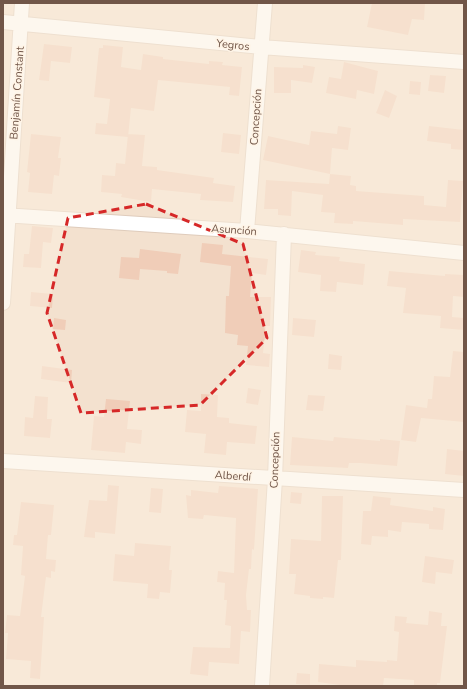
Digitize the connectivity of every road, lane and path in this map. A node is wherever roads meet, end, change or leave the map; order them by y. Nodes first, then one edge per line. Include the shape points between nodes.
1 (22, 3) edge
2 (265, 3) edge
3 (3, 22) edge
4 (21, 24) junction
5 (261, 48) junction
6 (464, 62) edge
7 (6, 216) edge
8 (247, 231) junction
9 (284, 234) junction
10 (464, 252) edge
11 (3, 304) edge
12 (3, 461) edge
13 (275, 479) junction
14 (464, 490) edge
15 (262, 686) edge

1 - 4 street, Benjamín Constant
2 - 5 street, Concepción
3 - 4 street, Yegros
4 - 5 street, Yegros
4 - 7 street, Benjamín Constant
5 - 6 street, Yegros
5 - 8 street, Concepción
7 - 8 street, Asunción
7 - 11 street, Benjamín Constant
8 - 9 street, Asunción
9 - 10 street, Asunción
9 - 13 street, Concepción
12 - 13 street, Alberdí
13 - 14 street, Alberdí
13 - 15 street, Concepción

